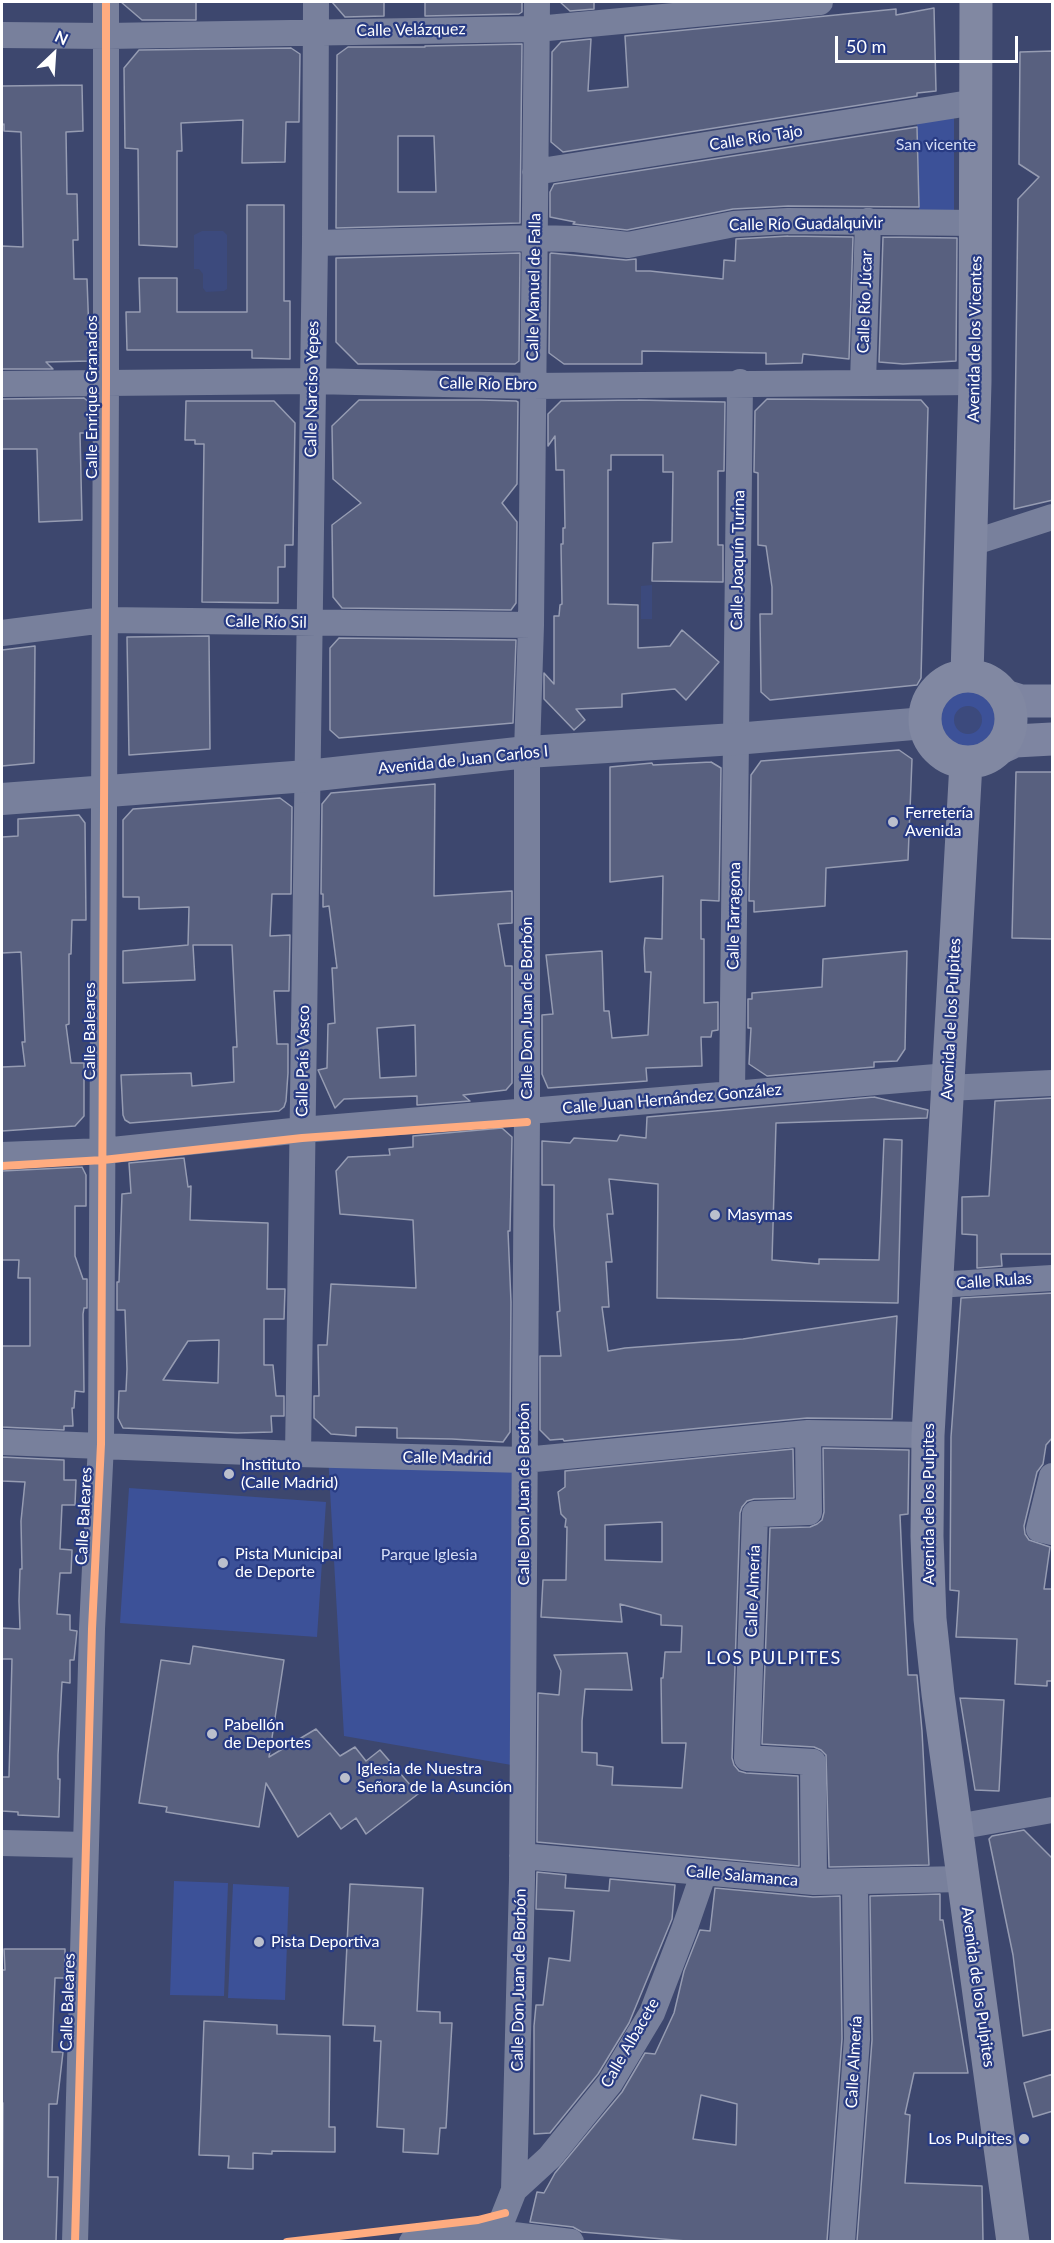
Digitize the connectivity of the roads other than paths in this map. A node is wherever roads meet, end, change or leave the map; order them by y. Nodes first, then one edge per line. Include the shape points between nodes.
1 (106, 2) edge
2 (316, 2) edge
3 (537, 2) edge
4 (820, 2) edge
5 (976, 2) edge
6 (537, 29) junction
7 (315, 31) junction
8 (2, 35) edge
9 (106, 36) junction
10 (976, 102) junction
11 (536, 172) junction
12 (868, 221) junction
13 (976, 223) junction
14 (535, 238) junction
15 (315, 243) junction
16 (312, 381) junction
17 (975, 381) junction
18 (106, 382) junction
19 (740, 382) junction
20 (863, 382) junction
21 (2, 384) edge
22 (532, 386) junction
23 (1053, 517) edge
24 (972, 543) junction
25 (104, 620) junction
26 (310, 622) junction
27 (531, 625) junction
28 (2, 633) edge
29 (967, 676) junction
30 (1005, 696) junction
31 (1053, 701) edge
32 (925, 723) junction
33 (735, 739) junction
34 (1053, 739) edge
35 (1002, 747) junction
36 (527, 752) junction
37 (966, 763) junction
38 (307, 776) junction
39 (104, 792) junction
40 (2, 799) edge
41 (947, 1082) junction
42 (1053, 1083) edge
43 (732, 1094) junction
44 (527, 1112) junction
45 (302, 1130) junction
46 (103, 1151) junction
47 (2, 1155) edge
48 (1053, 1278) edge
49 (936, 1285) junction
50 (808, 1433) junction
51 (928, 1435) junction
52 (2, 1442) edge
53 (101, 1444) junction
54 (298, 1454) junction
55 (524, 1460) junction
56 (1053, 1476) edge
57 (1053, 1532) edge
58 (1053, 1810) edge
59 (957, 1827) junction
60 (2, 1843) edge
61 (86, 1845) junction
62 (522, 1856) junction
63 (704, 1872) junction
64 (963, 1879) junction
65 (814, 1882) junction
66 (855, 1883) junction
67 (514, 2190) junction
68 (497, 2233) junction
69 (75, 2241) edge
70 (412, 2241) edge
71 (571, 2241) edge
72 (842, 2241) edge
73 (1013, 2241) edge

1 - 9 street, Calle Enrique Granados
2 - 7 street, Calle Narciso Yepes
3 - 6 street, Calle Manuel de Falla
4 - 6 street, Calle Velázquez
5 - 10 main road, Avenida de los Vicentes
6 - 7 street, Calle Velázquez
6 - 11 street, Calle Manuel de Falla
7 - 9 street, Calle Velázquez
7 - 15 street, Calle Narciso Yepes
8 - 9 street, Calle Velázquez
9 - 18 street, Calle Enrique Granados
10 - 11 street, Calle Río Tajo
10 - 13 main road, Avenida de los Vicentes
11 - 14 street, Calle Manuel de Falla
12 - 13 street, Calle Río Guadalquivir
12 - 14 street, Calle Río Guadalquivir via 734,224 628,245
12 - 20 street, Calle Río Júcar
13 - 17 main road, Avenida de los Vicentes
14 - 15 street, Calle Río Guadalquivir
14 - 22 street, Calle Manuel de Falla
15 - 16 street, Calle Narciso Yepes
16 - 18 street, Calle Río Ebro
16 - 22 street, Calle Río Ebro
16 - 26 street, Calle Narciso Yepes
17 - 20 street, Calle Río Ebro
17 - 24 main road, Avenida de los Vicentes
18 - 21 street, Calle Río Ebro
18 - 25 street, Calle Enrique Granados
19 - 20 street, Calle Río Ebro
19 - 22 street, Calle Río Ebro
19 - 33 street, Calle Joaquín Turina
22 - 27 street, Calle Manuel de Falla
23 - 24 street
24 - 29 main road, Avenida de los Vicentes
25 - 26 street, Calle Río Sil
25 - 28 street, Calle Río Sil
25 - 39 street, Calle Enrique Granados
26 - 27 street, Calle Río Sil
26 - 38 street, Calle Narciso Yepes
27 - 36 street, Calle Manuel de Falla
29 - 30 main road via 985,679
29 - 32 main road via 946,681 938,688 930,699
30 - 31 main road via 1021,701
30 - 35 main road via 1012,726
32 - 33 street, Avenida de Juan Carlos I
32 - 37 main road via 936,748 945,756
33 - 36 street, Avenida de Juan Carlos I
33 - 43 street, Calle Tarragona
34 - 35 main road via 1015,741
35 - 37 main road via 985,760
36 - 38 street, Avenida de Juan Carlos I
36 - 44 street, Calle Don Juan de Borbón
37 - 41 main road, Avenida de los Pulpites
38 - 39 street, Avenida de Juan Carlos I
38 - 45 street, Calle País Vasco
39 - 40 street, Avenida de Juan Carlos I
39 - 46 street, Calle Baleares
41 - 42 street, Calle Juan Hernández González
41 - 43 street, Calle Juan Hernández González
41 - 49 main road, Avenida de los Pulpites
43 - 44 street, Calle Juan Hernández González
44 - 45 street, Calle Juan Hernández González
44 - 55 street, Calle Don Juan de Borbón
45 - 46 street, Calle Juan Hernández González
45 - 54 street, Calle País Vasco
46 - 47 street, Calle Juan Hernández González
46 - 53 street, Calle Baleares
48 - 49 street, Calle Rulas
49 - 51 main road, Avenida de los Pulpites
50 - 51 street, Calle Madrid
50 - 55 street, Calle Madrid
50 - 65 street, Calle Almería via 809,1512 755,1514 747,1758 813,1762
51 - 59 main road, Avenida de los Pulpites via 930,1619
52 - 53 street, Calle Madrid
53 - 54 street, Calle Madrid
53 - 61 street, Calle Baleares
54 - 55 street, Calle Madrid
55 - 62 street, Calle Don Juan de Borbón
56 - 57 street via 1039,1529
58 - 59 street
59 - 64 main road, Avenida de los Pulpites
60 - 61 street
61 - 69 street, Calle Baleares
62 - 63 street, Calle Salamanca
62 - 67 street, Calle Don Juan de Borbón
63 - 65 street, Calle Salamanca
63 - 67 street, Calle Albacete via 652,2013 610,2082 550,2157
64 - 66 street, Calle Salamanca
64 - 73 main road, Avenida de los Pulpites
65 - 66 street, Calle Salamanca
66 - 72 street, Calle Almería via 857,2039
67 - 68 street, Calle Don Juan de Borbón
68 - 70 street
68 - 71 street

